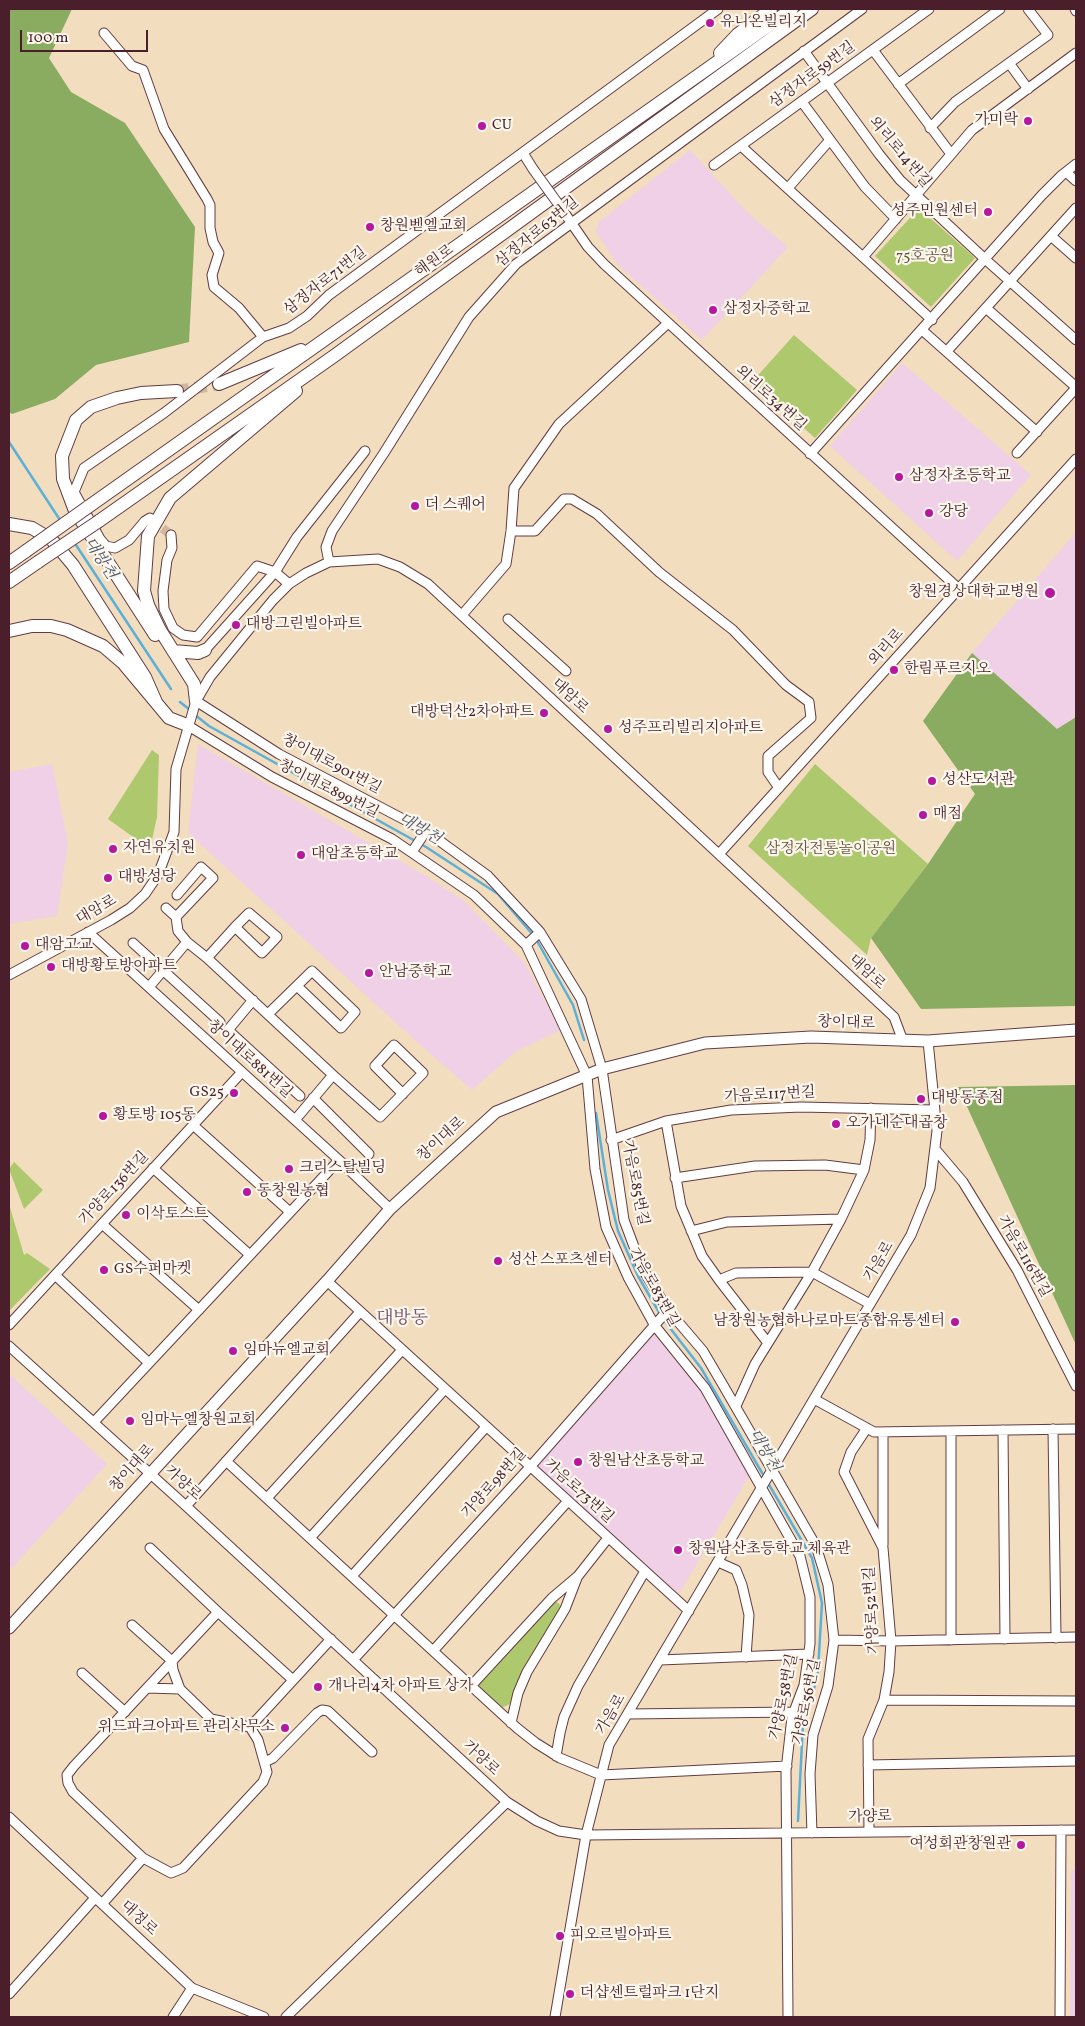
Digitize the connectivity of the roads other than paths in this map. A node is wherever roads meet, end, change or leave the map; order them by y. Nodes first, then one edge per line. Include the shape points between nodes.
1 (718, 9) edge
2 (771, 9) edge
3 (792, 9) edge
4 (812, 9) edge
5 (862, 9) edge
6 (929, 9) edge
7 (1000, 9) edge
8 (1028, 9) edge
9 (104, 33) dead end
10 (873, 50) junction
11 (804, 51) junction
12 (1076, 53) edge
13 (1009, 63) junction
14 (694, 78) junction
15 (828, 83) junction
16 (898, 84) junction
17 (1028, 89) junction
18 (802, 102) junction
19 (930, 128) junction
20 (829, 141) junction
21 (741, 146) junction
22 (523, 154) junction
23 (950, 154) junction
24 (1076, 164) edge
25 (714, 165) dead end
26 (1066, 172) junction
27 (1076, 181) edge
28 (788, 188) junction
29 (916, 196) junction
30 (1076, 208) edge
31 (896, 219) junction
32 (571, 223) junction
33 (1051, 236) junction
34 (863, 257) junction
35 (1076, 258) edge
36 (986, 260) junction
37 (1011, 282) junction
38 (986, 308) junction
39 (932, 320) junction
40 (667, 324) junction
41 (922, 330) junction
42 (263, 337) junction
43 (324, 340) junction
44 (1076, 340) edge
45 (947, 351) junction
46 (334, 356) junction
47 (219, 384) tunnel mouth
48 (1076, 388) edge
49 (177, 390) tunnel mouth
50 (1037, 432) junction
51 (365, 451) dead end
52 (810, 454) junction
53 (1017, 454) dead end
54 (1076, 460) edge
55 (150, 518) dead end
56 (9, 524) edge
57 (512, 531) junction
58 (171, 535) dead end
59 (329, 562) junction
60 (9, 563) edge
61 (275, 572) junction
62 (9, 582) edge
63 (289, 584) junction
64 (959, 589) junction
65 (462, 615) junction
66 (508, 619) dead end
67 (9, 631) edge
68 (205, 650) joint
69 (173, 651) junction
70 (566, 671) dead end
71 (196, 701) junction
72 (156, 702) junction
73 (188, 725) junction
74 (779, 788) junction
75 (426, 831) junction
76 (412, 852) junction
77 (719, 854) junction
78 (177, 895) dead end
79 (166, 908) dead end
80 (176, 917) junction
81 (235, 928) junction
82 (88, 932) junction
83 (540, 932) junction
84 (132, 942) dead end
85 (187, 942) junction
86 (526, 945) junction
87 (207, 958) junction
88 (162, 970) junction
89 (9, 975) edge
90 (297, 986) junction
91 (149, 987) junction
92 (253, 1000) junction
93 (268, 1014) junction
94 (220, 1022) dead end
95 (1076, 1030) edge
96 (902, 1041) junction
97 (928, 1041) junction
98 (602, 1069) junction
99 (242, 1072) junction
100 (333, 1075) junction
101 (587, 1076) junction
102 (403, 1094) junction
103 (300, 1096) dead end
104 (313, 1098) junction
105 (870, 1108) junction
106 (934, 1110) junction
107 (295, 1120) junction
108 (666, 1122) junction
109 (193, 1125) junction
110 (611, 1140) junction
111 (935, 1149) junction
112 (369, 1154) dead end
113 (339, 1160) junction
114 (153, 1168) junction
115 (864, 1170) junction
116 (675, 1178) junction
117 (390, 1209) junction
118 (290, 1212) junction
119 (841, 1219) junction
120 (102, 1224) junction
121 (691, 1231) junction
122 (250, 1255) junction
123 (812, 1272) junction
124 (55, 1275) junction
125 (327, 1280) junction
126 (719, 1280) junction
127 (870, 1304) junction
128 (199, 1310) junction
129 (668, 1310) junction
130 (360, 1312) junction
131 (9, 1325) edge
132 (655, 1326) junction
133 (768, 1343) junction
134 (9, 1346) edge
135 (402, 1350) junction
136 (149, 1363) junction
137 (1076, 1386) edge
138 (444, 1389) junction
139 (814, 1399) junction
140 (736, 1406) junction
141 (94, 1422) junction
142 (486, 1427) junction
143 (867, 1428) junction
144 (1076, 1429) edge
145 (1003, 1430) junction
146 (1053, 1430) junction
147 (951, 1431) junction
148 (882, 1432) junction
149 (226, 1461) junction
150 (530, 1466) junction
151 (771, 1472) junction
152 (150, 1473) junction
153 (762, 1487) junction
154 (267, 1498) junction
155 (568, 1501) junction
156 (186, 1506) junction
157 (310, 1538) junction
158 (608, 1538) junction
159 (150, 1548) dead end
160 (884, 1548) junction
161 (718, 1562) junction
162 (645, 1571) junction
163 (352, 1576) junction
164 (578, 1576) junction
165 (689, 1611) junction
166 (218, 1612) junction
167 (394, 1615) junction
168 (132, 1625) dead end
169 (9, 1628) edge
170 (1076, 1637) edge
171 (1056, 1638) junction
172 (331, 1639) junction
173 (1004, 1639) junction
174 (834, 1640) junction
175 (951, 1640) junction
176 (891, 1641) junction
177 (433, 1651) junction
178 (809, 1654) junction
179 (746, 1657) junction
180 (353, 1660) junction
181 (660, 1660) junction
182 (172, 1661) junction
183 (82, 1672) dead end
184 (293, 1680) junction
185 (471, 1686) junction
186 (147, 1688) junction
187 (180, 1689) junction
188 (884, 1700) junction
189 (1076, 1700) edge
190 (124, 1712) junction
191 (794, 1712) junction
192 (628, 1714) junction
193 (511, 1722) junction
194 (250, 1727) junction
195 (372, 1752) dead end
196 (556, 1756) junction
197 (1076, 1761) edge
198 (265, 1762) junction
199 (868, 1765) junction
200 (787, 1766) junction
201 (602, 1775) junction
202 (507, 1802) junction
203 (9, 1817) edge
204 (1061, 1830) junction
205 (1076, 1830) edge
206 (869, 1832) junction
207 (788, 1833) junction
208 (812, 1833) junction
209 (586, 1835) junction
210 (144, 1858) junction
211 (99, 1901) junction
212 (192, 1988) junction
213 (9, 1994) edge
214 (173, 2017) edge
215 (264, 2017) edge
216 (286, 2017) edge
217 (555, 2017) edge
218 (788, 2017) edge
219 (1060, 2017) edge

1 - 22 street, 삼정자로71번길
2 - 14 highway via 738,34
3 - 14 highway, 해원로
4 - 46 highway, 해원로
5 - 11 street, 삼정자로63번길
6 - 10 street, 삼정자로59번길
7 - 16 street
8 - 13 street via 1048,35
9 - 42 street via 132,66 143,70 164,129 210,205 210,228 219,253 212,275 214,287 240,308
10 - 15 street, 삼정자로59번길
10 - 16 street
11 - 15 street, 외리로14번길
11 - 32 street, 삼정자로63번길
12 - 17 street
13 - 17 street
13 - 19 street via 954,102
14 - 43 highway, 해원로
15 - 18 street, 삼정자로59번길
15 - 29 street, 외리로14번길 via 879,154
16 - 19 street
17 - 23 street via 972,130
18 - 20 street
18 - 21 street, 삼정자로59번길
19 - 23 street
20 - 28 street
20 - 31 street via 865,187
21 - 25 street, 삼정자로59번길
21 - 28 street
22 - 32 street, 외리로34번길, bridge
22 - 42 street, 삼정자로71번길 via 329,295 307,316 289,328
23 - 29 street
24 - 26 street
26 - 27 street
26 - 36 street
28 - 34 street
29 - 31 street
29 - 36 street, 외리로14번길
30 - 33 street
31 - 34 street
32 - 40 street, 외리로34번길 via 604,264
32 - 59 street, 삼정자로63번길 via 516,264 469,317 332,531 326,547
33 - 35 street
33 - 37 street
34 - 39 street
36 - 37 street, 외리로14번길
36 - 39 street
37 - 38 street
37 - 44 street, 외리로14번길
38 - 45 street
38 - 48 street
39 - 41 street
40 - 52 street, 외리로34번길
40 - 57 street via 559,424 514,488
41 - 45 street
41 - 52 street
42 - 55 street, 삼정자로71번길 via 164,413 84,468 74,492 106,546 115,548 129,540
43 - 47 highway
43 - 60 highway, 해원로, bridge
45 - 50 street
46 - 62 highway, 해원로, bridge
46 - 69 highway via 170,498 148,536 144,592
48 - 50 street
49 - 71 highway via 141,393 91,407 76,420 62,456 63,479 75,511
50 - 53 street
51 - 61 street
52 - 64 street, 외리로34번길
54 - 64 street, 외리로
56 - 72 highway via 32,528 52,540 73,565 145,677
57 - 65 street via 506,564
57 - 74 street via 535,531 564,499 572,499 597,514 658,572 733,630 786,685 809,702 811,718 768,756 768,772
58 - 61 street via 172,548 163,591 164,608 173,628 183,635 197,637 257,566
59 - 63 street, 대암로
59 - 65 street, 대암로 via 378,559 428,584
61 - 63 street
61 - 68 street
63 - 71 street, 대암로 via 210,677
64 - 74 street, 외리로
65 - 77 street, 대암로
66 - 70 street
67 - 72 highway via 51,626 103,646 123,663
68 - 69 highway via 198,653
69 - 71 highway via 194,684
71 - 73 street, 대암로
71 - 75 street, 창이대로901번길 via 279,754
72 - 73 highway via 169,718
73 - 76 street, 창이대로899번길 via 272,777
73 - 82 street, 대암로 via 176,769 174,832 158,875 130,908
74 - 77 street, 외리로
75 - 76 street
75 - 83 street, 창이대로901번길 via 488,876
76 - 86 street, 창이대로899번길 via 474,895
77 - 96 street, 대암로 via 894,1017
78 - 80 street via 201,867 212,878
79 - 80 street
80 - 85 street via 178,931
81 - 81 street via 250,913 277,937 262,953
81 - 87 street
82 - 89 street, 대암로
82 - 91 street, 창이대로881번길
83 - 86 street
83 - 98 street, 창이대로901번길 via 581,999
84 - 88 street
85 - 87 street
85 - 88 street
86 - 101 street, 창이대로899번길
87 - 92 street
88 - 91 street
88 - 94 street
90 - 90 street via 312,971 355,1012 341,1028
90 - 93 street
91 - 99 street, 창이대로881번길
92 - 93 street
92 - 103 street via 228,1030
93 - 100 street
95 - 97 main road, 창이대로
96 - 97 main road, 창이대로
96 - 98 main road, 창이대로 via 811,1037 705,1042
97 - 106 street, 가음로
98 - 101 main road, 창이대로
98 - 110 street, 가음로85번길
99 - 107 street, 창이대로881번길
99 - 109 street, 가양로136번길
100 - 102 street via 380,1117
100 - 104 street
101 - 117 main road, 창이대로 via 496,1112
101 - 132 street, 가음로83번길 via 595,1170 606,1227
102 - 102 street via 423,1073 394,1045 375,1066
104 - 107 street
104 - 112 street
105 - 106 street, 가음로117번길
105 - 108 street, 가음로117번길 via 731,1110
105 - 115 street via 870,1140
106 - 111 street, 가음로
107 - 113 street, 창이대로881번길
108 - 110 street, 가음로117번길
108 - 116 street
109 - 114 street, 가양로136번길
109 - 118 street
110 - 129 street, 가음로85번길 via 624,1220 642,1268
111 - 127 street, 가음로 via 930,1188 911,1235
111 - 137 street, 가음로116번길 via 963,1182 1017,1270
113 - 117 street, 창이대로881번길
113 - 118 street
114 - 120 street, 가양로136번길
114 - 122 street
115 - 116 street via 826,1165 755,1166
115 - 119 street
116 - 121 street
117 - 125 main road, 창이대로
118 - 122 street
119 - 121 street via 727,1222
119 - 123 street
120 - 124 street, 가양로136번길
120 - 128 street
121 - 126 street via 702,1256
122 - 128 street
123 - 126 street via 736,1273
123 - 127 street
123 - 133 street
124 - 131 street, 가양로136번길
124 - 136 street
125 - 130 street, 가음로73번길
125 - 152 main road, 창이대로
126 - 133 street
127 - 139 street, 가음로
128 - 136 street
129 - 132 street, 가양로98번길
129 - 140 street, 가음로85번길 via 703,1351
130 - 135 street, 가음로73번길
130 - 149 street
132 - 150 street, 가양로98번길
132 - 153 street, 가음로83번길 via 705,1388
133 - 140 street
134 - 141 street, 가양로
135 - 138 street, 가음로73번길
135 - 154 street
136 - 141 street
138 - 142 street, 가음로73번길
138 - 157 street
139 - 143 street
139 - 151 street, 가음로
140 - 151 street, 가음로85번길
141 - 152 street, 가양로
142 - 150 street, 가음로73번길
142 - 163 street
143 - 148 street
143 - 160 street, 가양로52번길 via 851,1452 844,1472
144 - 146 street
145 - 146 street
145 - 147 street
145 - 173 street
146 - 171 street
147 - 148 street
147 - 175 street
148 - 160 street
149 - 154 street
149 - 156 street
150 - 155 street, 가음로73번길
150 - 167 street, 가양로98번길
151 - 153 street, 가음로
151 - 174 street, 가양로56번길 via 816,1546 828,1585
152 - 156 street, 가양로
152 - 169 main road, 창이대로
153 - 161 street, 가음로
153 - 178 street, 가양로58번길 via 800,1556 810,1597
154 - 157 street
155 - 158 street, 가음로73번길
155 - 177 street
156 - 172 street, 가양로
157 - 163 street
158 - 162 street, 가음로73번길
158 - 164 street
159 - 166 street
160 - 176 street, 가양로52번길
161 - 165 street, 가음로
161 - 179 street via 736,1570 742,1585 749,1615
162 - 165 street, 가음로73번길
162 - 196 street via 578,1686 564,1717
163 - 167 street
164 - 185 street via 552,1598
164 - 193 street via 565,1609 527,1672
165 - 181 street, 가음로
166 - 182 street
166 - 184 street
167 - 177 street
167 - 180 street, 가양로98번길
168 - 182 street
170 - 171 street
171 - 173 street
172 - 180 street, 가양로
172 - 184 street
173 - 175 street
174 - 176 street
174 - 208 street, 가양로56번길 via 828,1686 812,1735
175 - 176 street
176 - 188 street, 가양로52번길
177 - 185 street
178 - 179 street
178 - 191 street, 가양로58번길 via 804,1685
179 - 181 street
180 - 202 street, 가양로
181 - 192 street, 가음로
182 - 186 street
182 - 187 street
183 - 190 street
184 - 194 street
185 - 193 street
186 - 187 street
186 - 190 street
187 - 194 street via 212,1719
188 - 189 street
188 - 199 street, 가양로52번길 via 868,1739
190 - 210 street via 67,1775 68,1783
191 - 192 street
191 - 200 street, 가양로58번길
192 - 201 street, 가음로 via 609,1745
193 - 196 street
194 - 198 street
195 - 198 street via 328,1711 322,1710 274,1758
196 - 201 street
197 - 199 street
198 - 210 street via 267,1772 262,1782 183,1868 170,1873
199 - 206 street, 가양로52번길
200 - 201 street
200 - 207 street, 가양로58번길
201 - 209 street, 가음로
202 - 209 street, 가양로 via 537,1821 559,1830
202 - 216 street
203 - 211 street, 대정로
204 - 205 street, 가양로
204 - 206 street, 가양로
204 - 219 street
206 - 208 street, 가양로
207 - 208 street, 가양로
207 - 209 street, 가양로
207 - 218 street, 가양로58번길
209 - 217 street, 가음로
210 - 211 street
211 - 212 street, 대정로
211 - 213 street
212 - 214 street
212 - 215 street, 대정로

